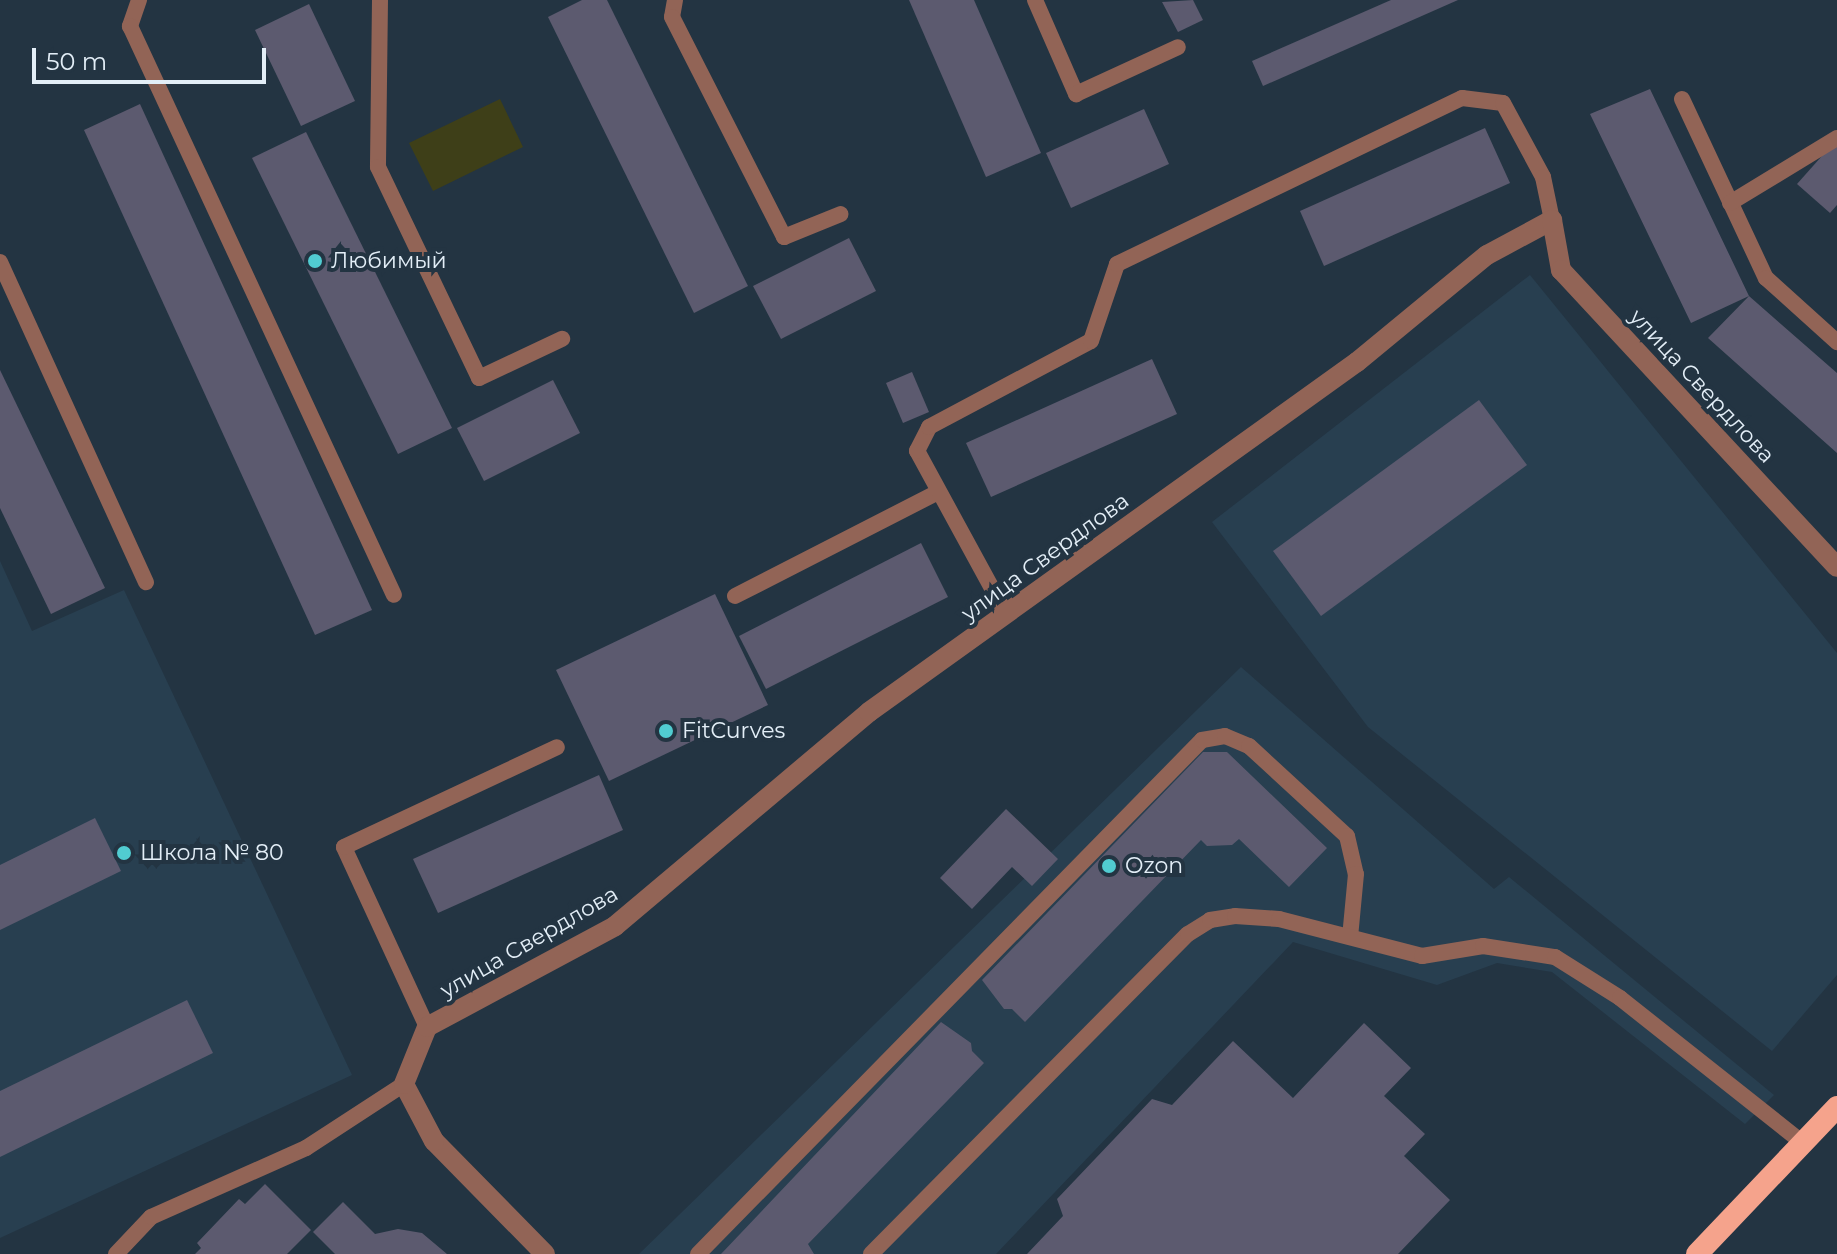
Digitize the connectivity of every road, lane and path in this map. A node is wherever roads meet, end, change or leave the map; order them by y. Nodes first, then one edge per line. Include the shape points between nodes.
1 (139, 0) edge
2 (380, 0) edge
3 (675, 0) edge
4 (1035, 0) edge
5 (1178, 47) dead end
6 (1682, 99) dead end
7 (1837, 138) edge
8 (1730, 203) junction
9 (841, 214) dead end
10 (1552, 220) junction
11 (0, 262) edge
12 (562, 339) dead end
13 (1837, 342) edge
14 (938, 492) junction
15 (1837, 567) edge
16 (146, 582) dead end
17 (394, 595) dead end
18 (735, 596) dead end
19 (1006, 614) junction
20 (557, 747) dead end
21 (1350, 937) junction
22 (427, 1027) junction
23 (404, 1084) junction
24 (1837, 1107) edge
25 (1803, 1143) junction
26 (116, 1254) edge
27 (545, 1254) edge
28 (698, 1254) edge
29 (871, 1254) edge
30 (1697, 1254) edge

1 - 17 lane via 130,26
2 - 12 lane via 378,167 479,378
3 - 9 lane via 672,17 784,237
4 - 5 lane via 1076,94
6 - 8 lane
7 - 8 lane
8 - 13 lane via 1766,278
10 - 14 lane via 1543,177 1503,103 1462,98 1117,264 1091,341 929,427 917,451
10 - 15 street, улица Свердлова via 1561,270
10 - 19 street, улица Свердлова via 1487,255 1357,362
11 - 16 lane
14 - 18 lane
14 - 19 lane
19 - 22 street, улица Свердлова via 869,712 615,926
20 - 22 lane via 344,847
21 - 25 lane via 1422,956 1483,946 1555,957 1620,998
21 - 28 lane via 1356,874 1347,836 1249,746 1225,736 1202,740
21 - 29 lane via 1279,919 1235,916 1210,920 1188,934
22 - 23 street, улица Свердлова
23 - 26 lane via 306,1148 151,1217
23 - 27 street via 434,1141
24 - 25 highway
25 - 30 highway

